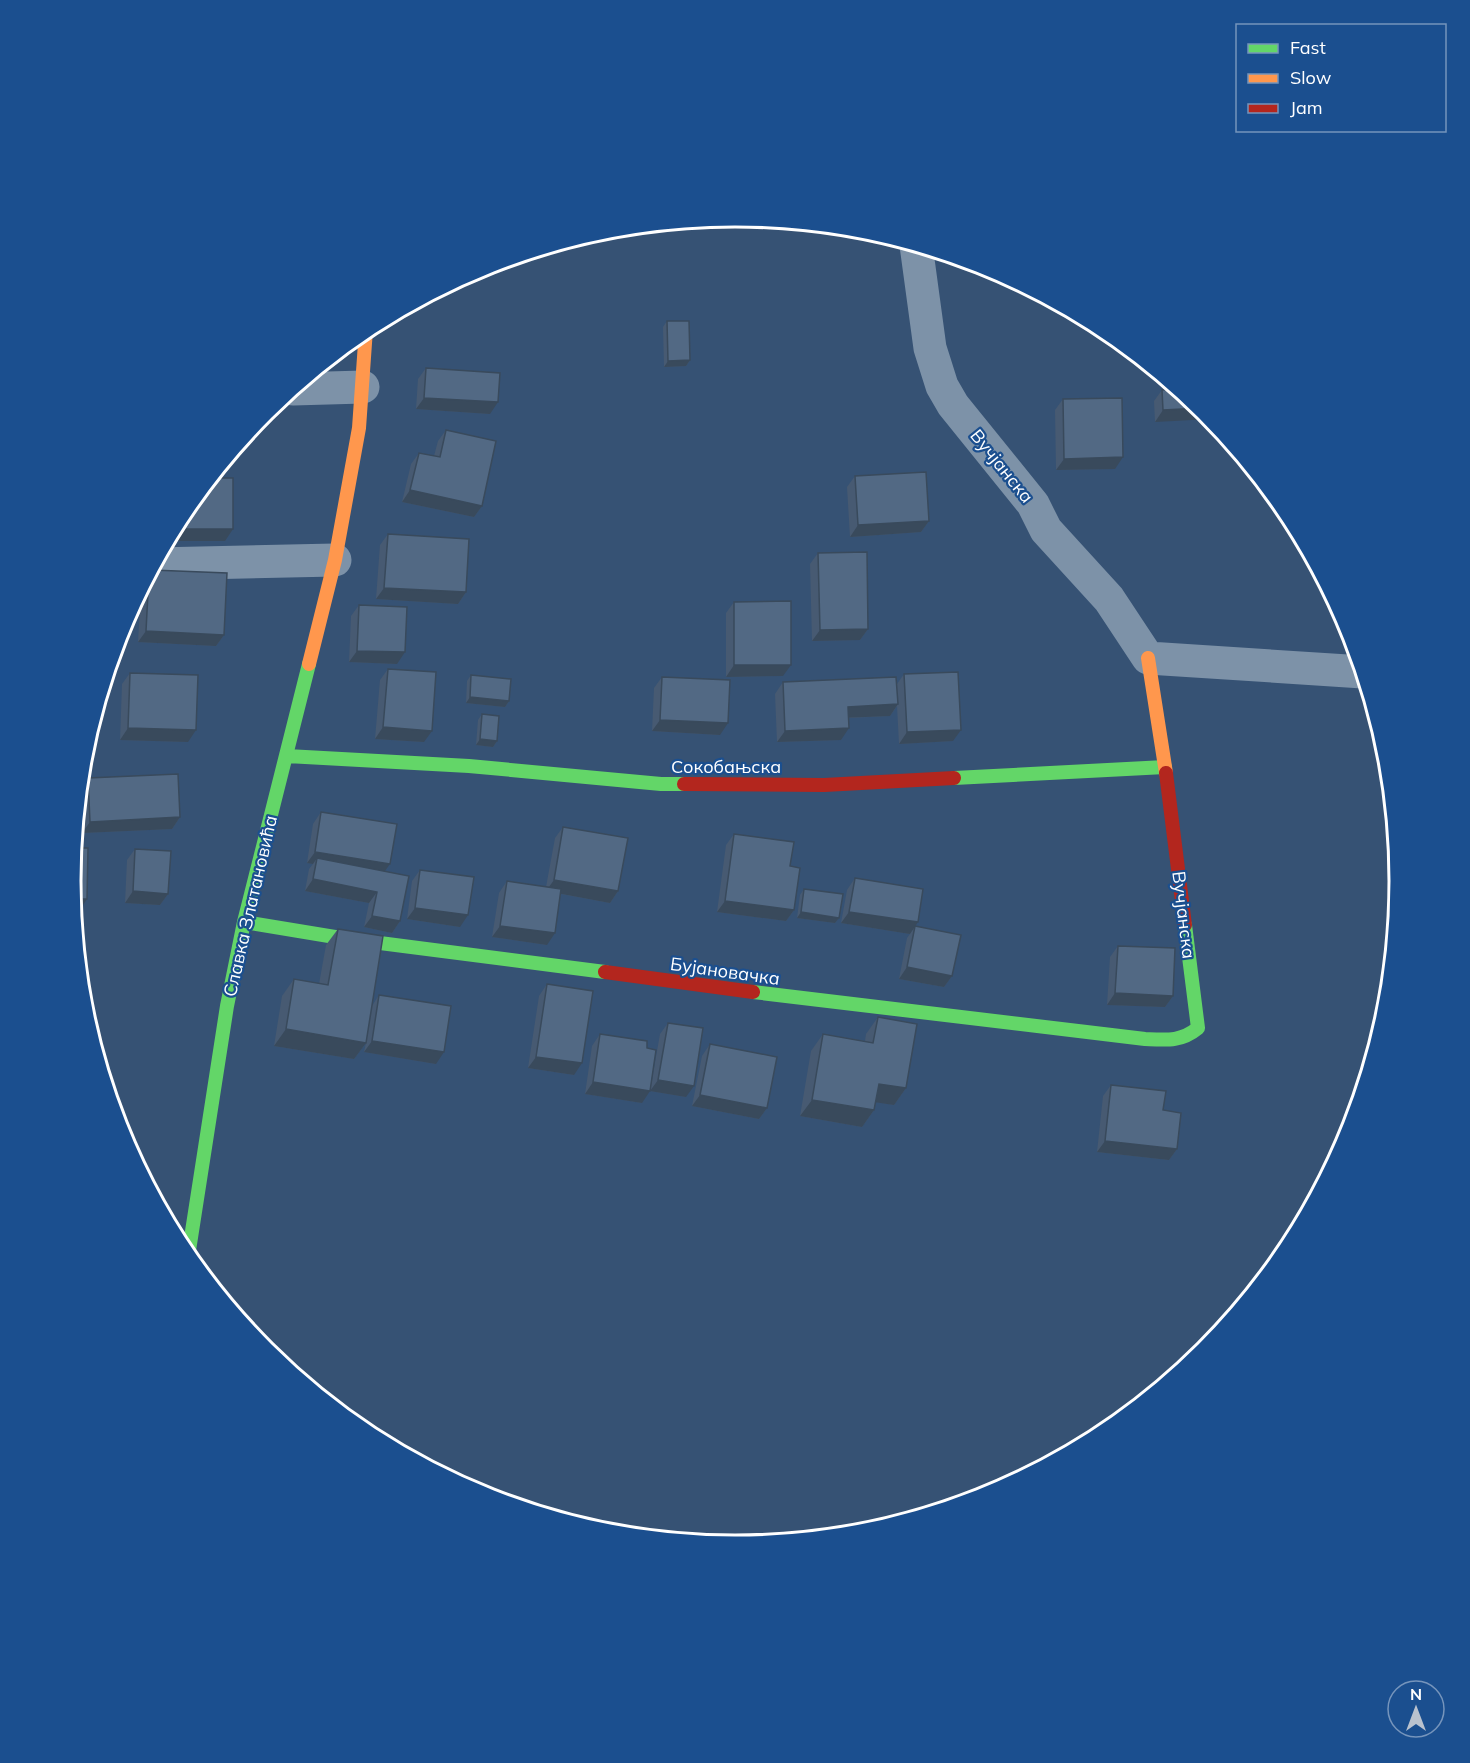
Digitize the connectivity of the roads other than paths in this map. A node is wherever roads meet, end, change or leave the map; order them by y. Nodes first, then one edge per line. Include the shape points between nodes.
1 (917, 254) edge
2 (365, 343) edge
3 (363, 387) junction
4 (306, 389) edge
5 (335, 561) junction
6 (164, 564) edge
7 (1148, 658) junction
8 (1354, 671) edge
9 (287, 756) junction
10 (1165, 767) junction
11 (244, 922) junction
12 (1198, 1028) joint
13 (190, 1243) edge

1 - 7 street, Вучјанска via 930,348 942,386 1033,504 1046,530 1109,599
2 - 3 street, Славка Златановића
3 - 4 street
3 - 5 street, Славка Златановића
5 - 6 street
5 - 9 street, Славка Златановића
7 - 8 street
7 - 10 street, Вучјанска
9 - 10 street, Сокобањска via 469,766 673,784 824,785
9 - 11 street, Славка Златановића
10 - 12 street, Вучјанска
11 - 12 street, Бујановачка via 731,990 1122,1036 1174,1041 1187,1038
11 - 13 street, Славка Златановића

